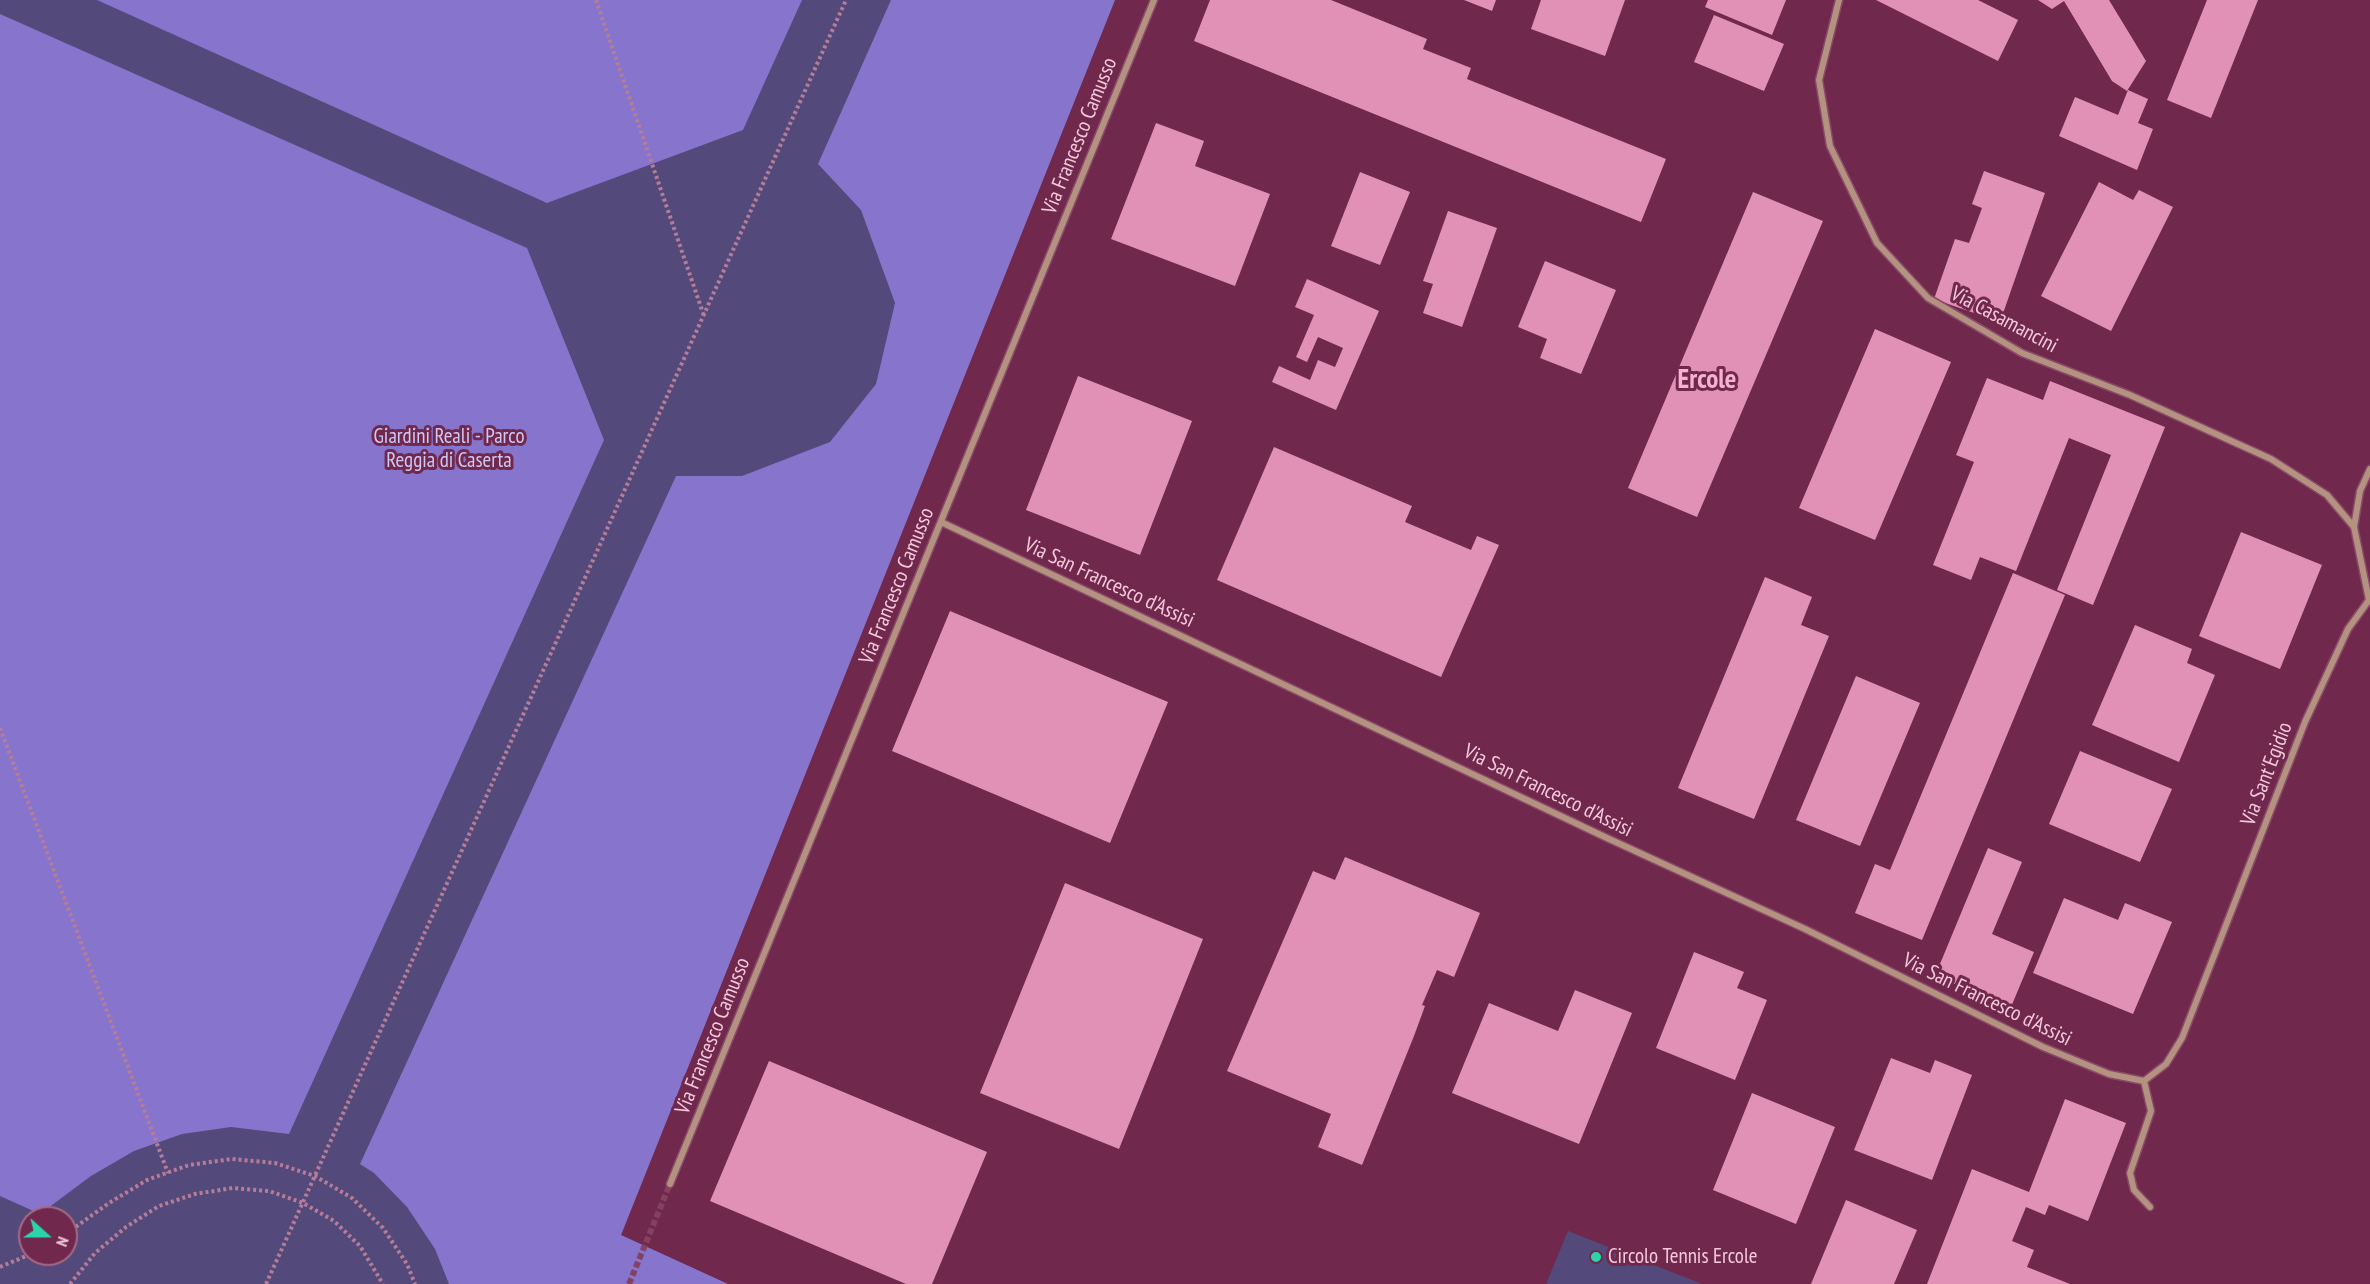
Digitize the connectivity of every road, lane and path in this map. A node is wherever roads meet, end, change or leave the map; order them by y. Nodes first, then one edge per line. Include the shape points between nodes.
1 (596, 0) edge
2 (846, 0) edge
3 (1154, 0) edge
4 (1839, 0) edge
5 (705, 317) junction
6 (2370, 469) edge
7 (941, 522) junction
8 (2354, 527) junction
9 (2370, 600) edge
10 (0, 728) edge
11 (2144, 1081) junction
12 (168, 1173) junction
13 (315, 1176) junction
14 (670, 1184) tunnel mouth
15 (303, 1203) junction
16 (2150, 1207) dead end
17 (78, 1225) edge
18 (18, 1259) edge
19 (0, 1267) edge
20 (70, 1284) edge
21 (266, 1284) edge
22 (383, 1284) edge
23 (415, 1284) edge

1 - 5 path
2 - 5 path
3 - 7 street, Via Francesco Camusso
4 - 8 street, Via Casamancini via 1819,80 1830,146 1877,243 1928,298 2022,353 2130,395 2271,459 2327,495
5 - 13 path
6 - 8 street, Via Sant'Egidio
7 - 11 street, Via San Francesco d'Assisi via 1805,929 2043,1047 2109,1074
7 - 14 street, Via Francesco Camusso
8 - 9 street, Via Sant'Egidio
9 - 11 street, Via Sant'Egidio via 2348,629 2305,722 2182,1038 2166,1064
10 - 12 path
11 - 16 street via 2151,1111 2130,1173 2134,1190
12 - 13 path via 189,1165 232,1160 275,1163
12 - 17 path via 147,1180
13 - 15 path
13 - 23 path via 352,1198 383,1228
15 - 20 path via 269,1191 232,1188 195,1194 159,1206 95,1253
15 - 21 path
15 - 22 path via 334,1221 360,1246
18 - 19 path

